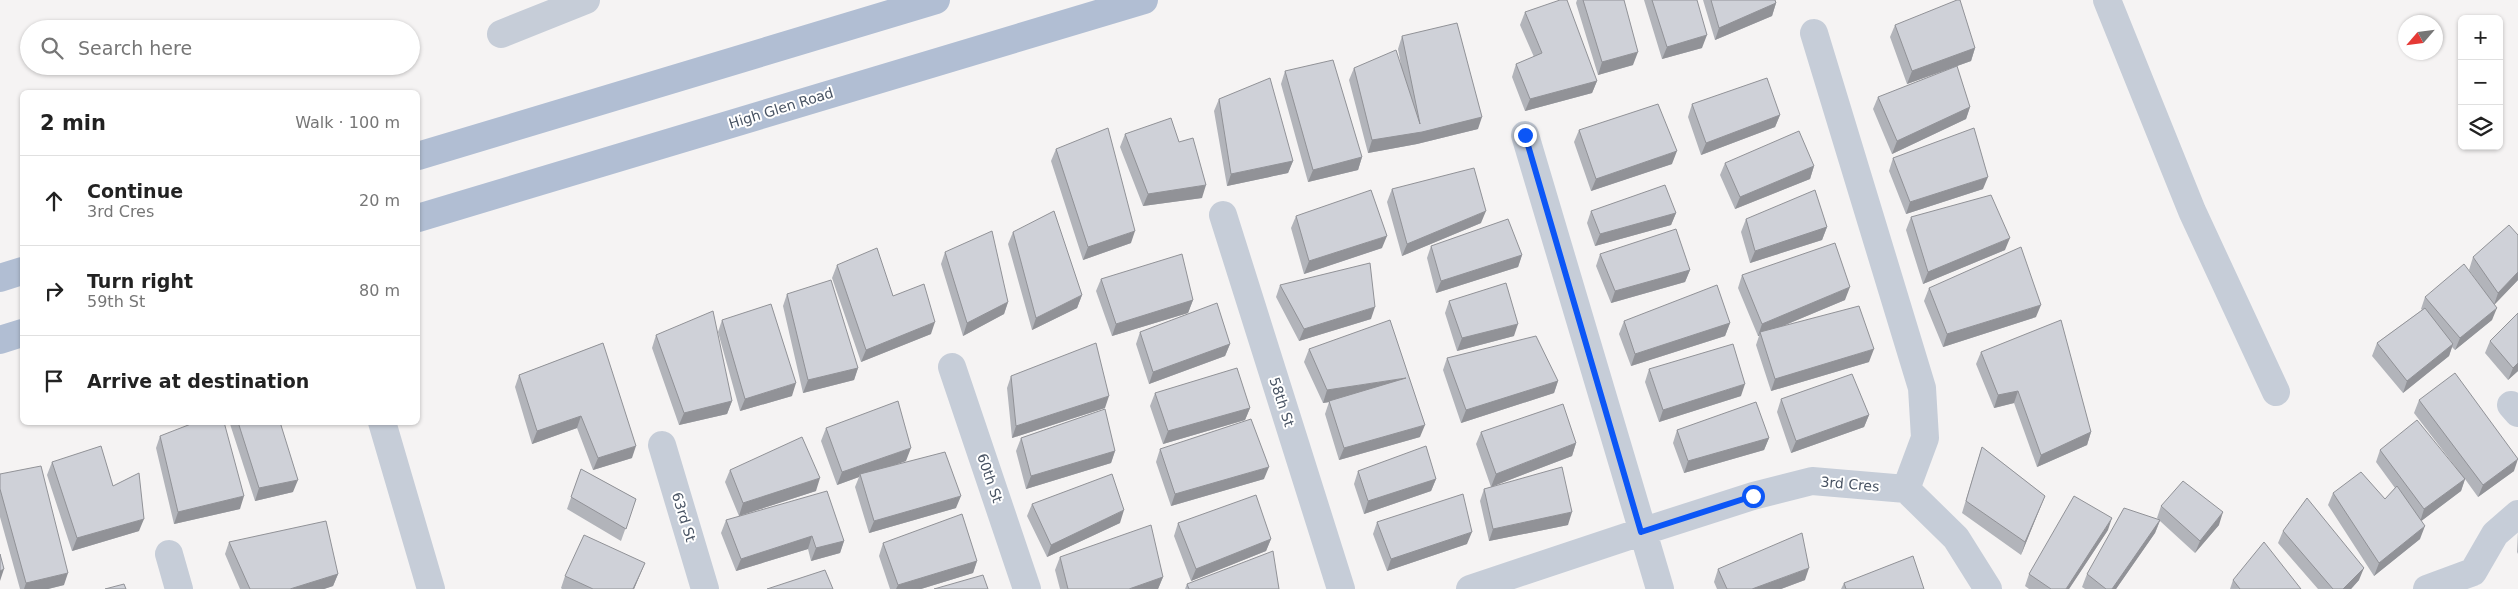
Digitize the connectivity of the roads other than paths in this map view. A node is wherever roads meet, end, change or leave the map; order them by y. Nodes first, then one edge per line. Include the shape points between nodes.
1 (586, 0) edge
2 (936, 0) edge
3 (1144, 0) edge
4 (2107, 0) edge
5 (1814, 33) dead end
6 (501, 34) dead end
7 (1525, 135) dead end
8 (420, 155) edge
9 (1223, 215) dead end
10 (420, 217) edge
11 (20, 272) edge
12 (0, 278) edge
13 (20, 334) edge
14 (0, 340) edge
15 (952, 367) dead end
16 (2276, 392) dead end
17 (383, 425) edge
18 (662, 445) dead end
19 (1906, 489) junction
20 (2518, 514) edge
21 (1641, 532) junction
22 (169, 554) dead end
23 (2481, 581) edge
24 (179, 589) edge
25 (431, 589) edge
26 (705, 589) edge
27 (1027, 589) edge
28 (1341, 589) edge
29 (1470, 589) edge
30 (1660, 589) edge
31 (1988, 589) edge
32 (2427, 589) edge

1 - 6 street
2 - 8 main road
3 - 10 main road, High Glen Road
4 - 16 street via 2192,212
5 - 19 street via 1922,388 1925,438
7 - 21 street
9 - 28 street, 58th St
11 - 12 main road
13 - 14 main road
15 - 27 street, 60th St
17 - 25 street
18 - 26 street, 63rd St
19 - 21 street, 3rd Cres via 1812,481
19 - 31 street via 1956,538
20 - 23 street via 2495,534
21 - 29 street, 3rd Cres
21 - 30 street
22 - 24 street
23 - 32 street

